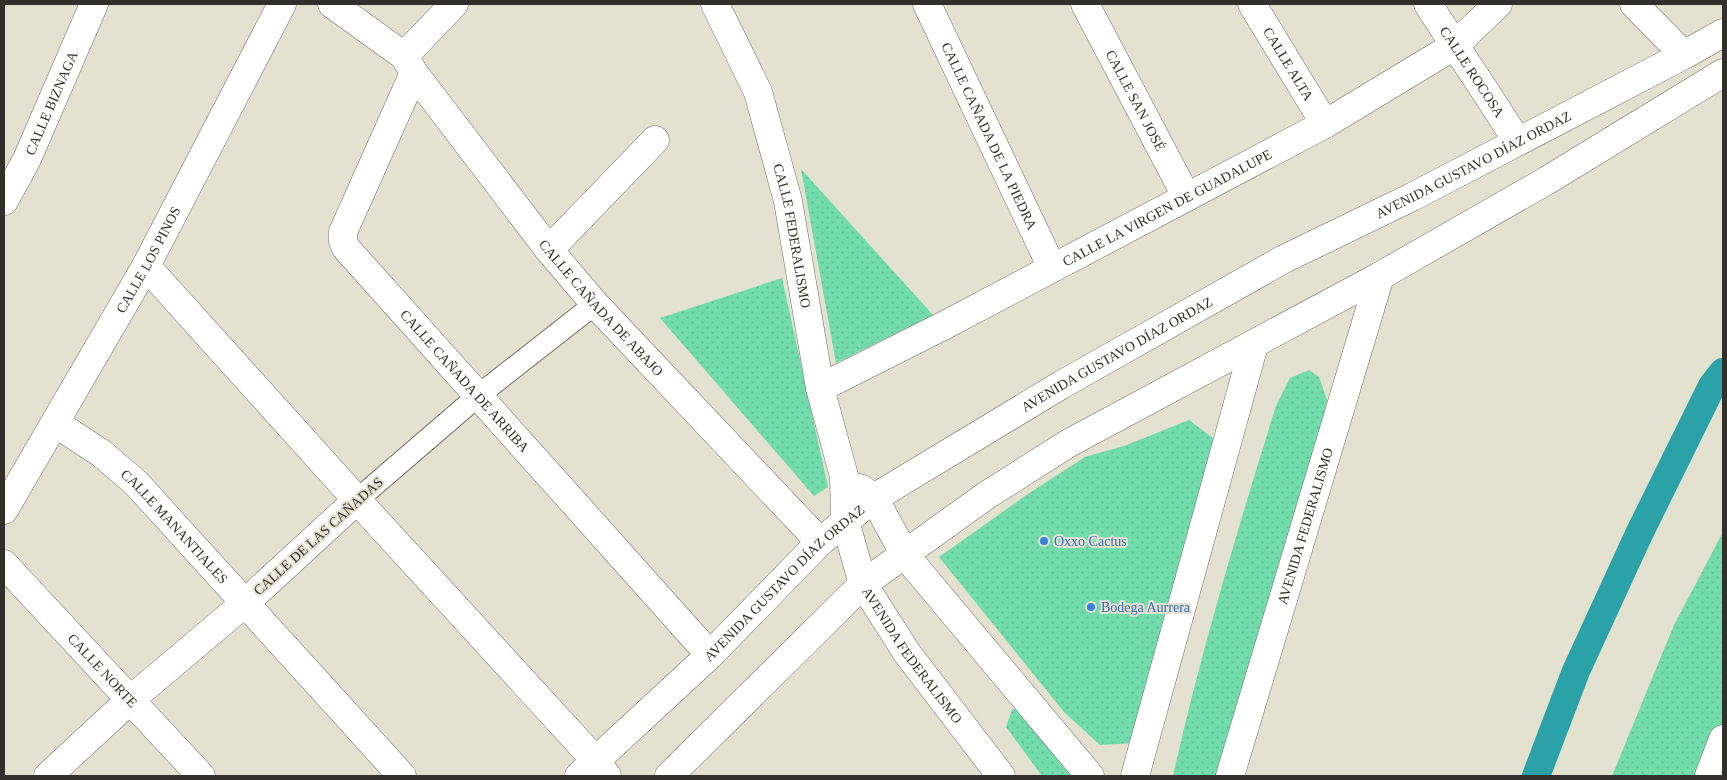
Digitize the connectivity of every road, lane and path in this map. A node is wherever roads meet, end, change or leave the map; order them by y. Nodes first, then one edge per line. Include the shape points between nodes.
1 (94, 4) edge
2 (282, 4) edge
3 (332, 4) edge
4 (454, 4) edge
5 (715, 4) edge
6 (927, 4) edge
7 (1085, 4) edge
8 (1252, 4) edge
9 (1428, 4) edge
10 (1498, 4) edge
11 (1634, 4) edge
12 (1723, 33) edge
13 (1454, 46) junction
14 (1684, 55) junction
15 (409, 64) junction
16 (1723, 73) edge
17 (1325, 124) junction
18 (655, 140) dead end
19 (1517, 141) junction
20 (15, 158) edge
21 (1186, 196) junction
22 (4, 201) edge
23 (549, 250) junction
24 (146, 266) junction
25 (1052, 268) junction
26 (1380, 276) junction
27 (595, 304) junction
28 (1254, 345) junction
29 (820, 388) junction
30 (479, 394) junction
31 (55, 423) junction
32 (844, 476) junction
33 (874, 498) junction
34 (357, 500) junction
35 (4, 510) edge
36 (845, 521) junction
37 (820, 542) junction
38 (905, 555) junction
39 (4, 564) edge
40 (863, 584) junction
41 (245, 602) junction
42 (710, 655) junction
43 (130, 700) junction
44 (1723, 739) edge
45 (594, 771) edge
46 (48, 776) edge
47 (201, 776) edge
48 (402, 776) edge
49 (669, 776) edge
50 (1001, 776) edge
51 (1090, 776) edge
52 (1136, 776) edge
53 (1230, 776) edge
54 (1709, 776) edge

1 - 20 street, CALLE BIZNAGA
2 - 24 street, CALLE LOS PINOS
3 - 15 street, CALLE CAÑADA DE ABAJO
4 - 15 street
5 - 29 street, CALLE FEDERALISMO via 758,92 776,154 788,202
6 - 25 street, CALLE CAÑADA DE LA PIEDRA
7 - 21 street, CALLE SAN JOSÉ
8 - 17 street, CALLE ALTA
9 - 13 street, CALLE ROCOSA
10 - 13 street, CALLE LA VIRGEN DE GUADALUPE
11 - 14 street
12 - 14 street, AVENIDA GUSTAVO DÍAZ ORDAZ
13 - 17 street, CALLE LA VIRGEN DE GUADALUPE
13 - 19 street, CALLE ROCOSA
14 - 19 street, AVENIDA GUSTAVO DÍAZ ORDAZ
15 - 23 street, CALLE CAÑADA DE ABAJO
15 - 30 street, CALLE CAÑADA DE ARRIBA via 342,232 343,241
16 - 26 street via 1546,181
17 - 21 street, CALLE LA VIRGEN DE GUADALUPE
18 - 23 street
19 - 33 street, AVENIDA GUSTAVO DÍAZ ORDAZ via 1412,197 1284,259 1061,384
20 - 22 street, CALLE BIZNAGA
21 - 25 street, CALLE LA VIRGEN DE GUADALUPE
23 - 27 street, CALLE CAÑADA DE ABAJO
24 - 31 street, CALLE LOS PINOS
24 - 34 street
25 - 29 street, CALLE LA VIRGEN DE GUADALUPE
26 - 28 street
26 - 53 street, AVENIDA FEDERALISMO
27 - 30 street, CALLE DE LAS CAÑADAS
27 - 37 street, CALLE CAÑADA DE ABAJO
28 - 38 street via 1069,443
28 - 52 street
29 - 32 street, CALLE FEDERALISMO
30 - 34 street, CALLE DE LAS CAÑADAS
30 - 42 street, CALLE CAÑADA DE ARRIBA
31 - 35 street, CALLE LOS PINOS
31 - 41 street, CALLE MANANTIALES via 116,464
32 - 33 street
32 - 36 street, CALLE FEDERALISMO
33 - 36 street, AVENIDA GUSTAVO DÍAZ ORDAZ
33 - 38 street
34 - 41 street, CALLE DE LAS CAÑADAS
34 - 45 street
36 - 37 street, AVENIDA GUSTAVO DÍAZ ORDAZ
36 - 40 street, AVENIDA FEDERALISMO
37 - 42 street, AVENIDA GUSTAVO DÍAZ ORDAZ
38 - 40 street
38 - 51 street
39 - 43 street, CALLE NORTE
40 - 49 street
40 - 50 street, AVENIDA FEDERALISMO via 906,652
41 - 43 street, CALLE DE LAS CAÑADAS
41 - 48 street, CALLE MANANTIALES
42 - 45 street, AVENIDA GUSTAVO DÍAZ ORDAZ
43 - 46 street, CALLE DE LAS CAÑADAS
43 - 47 street, CALLE NORTE
44 - 54 street

